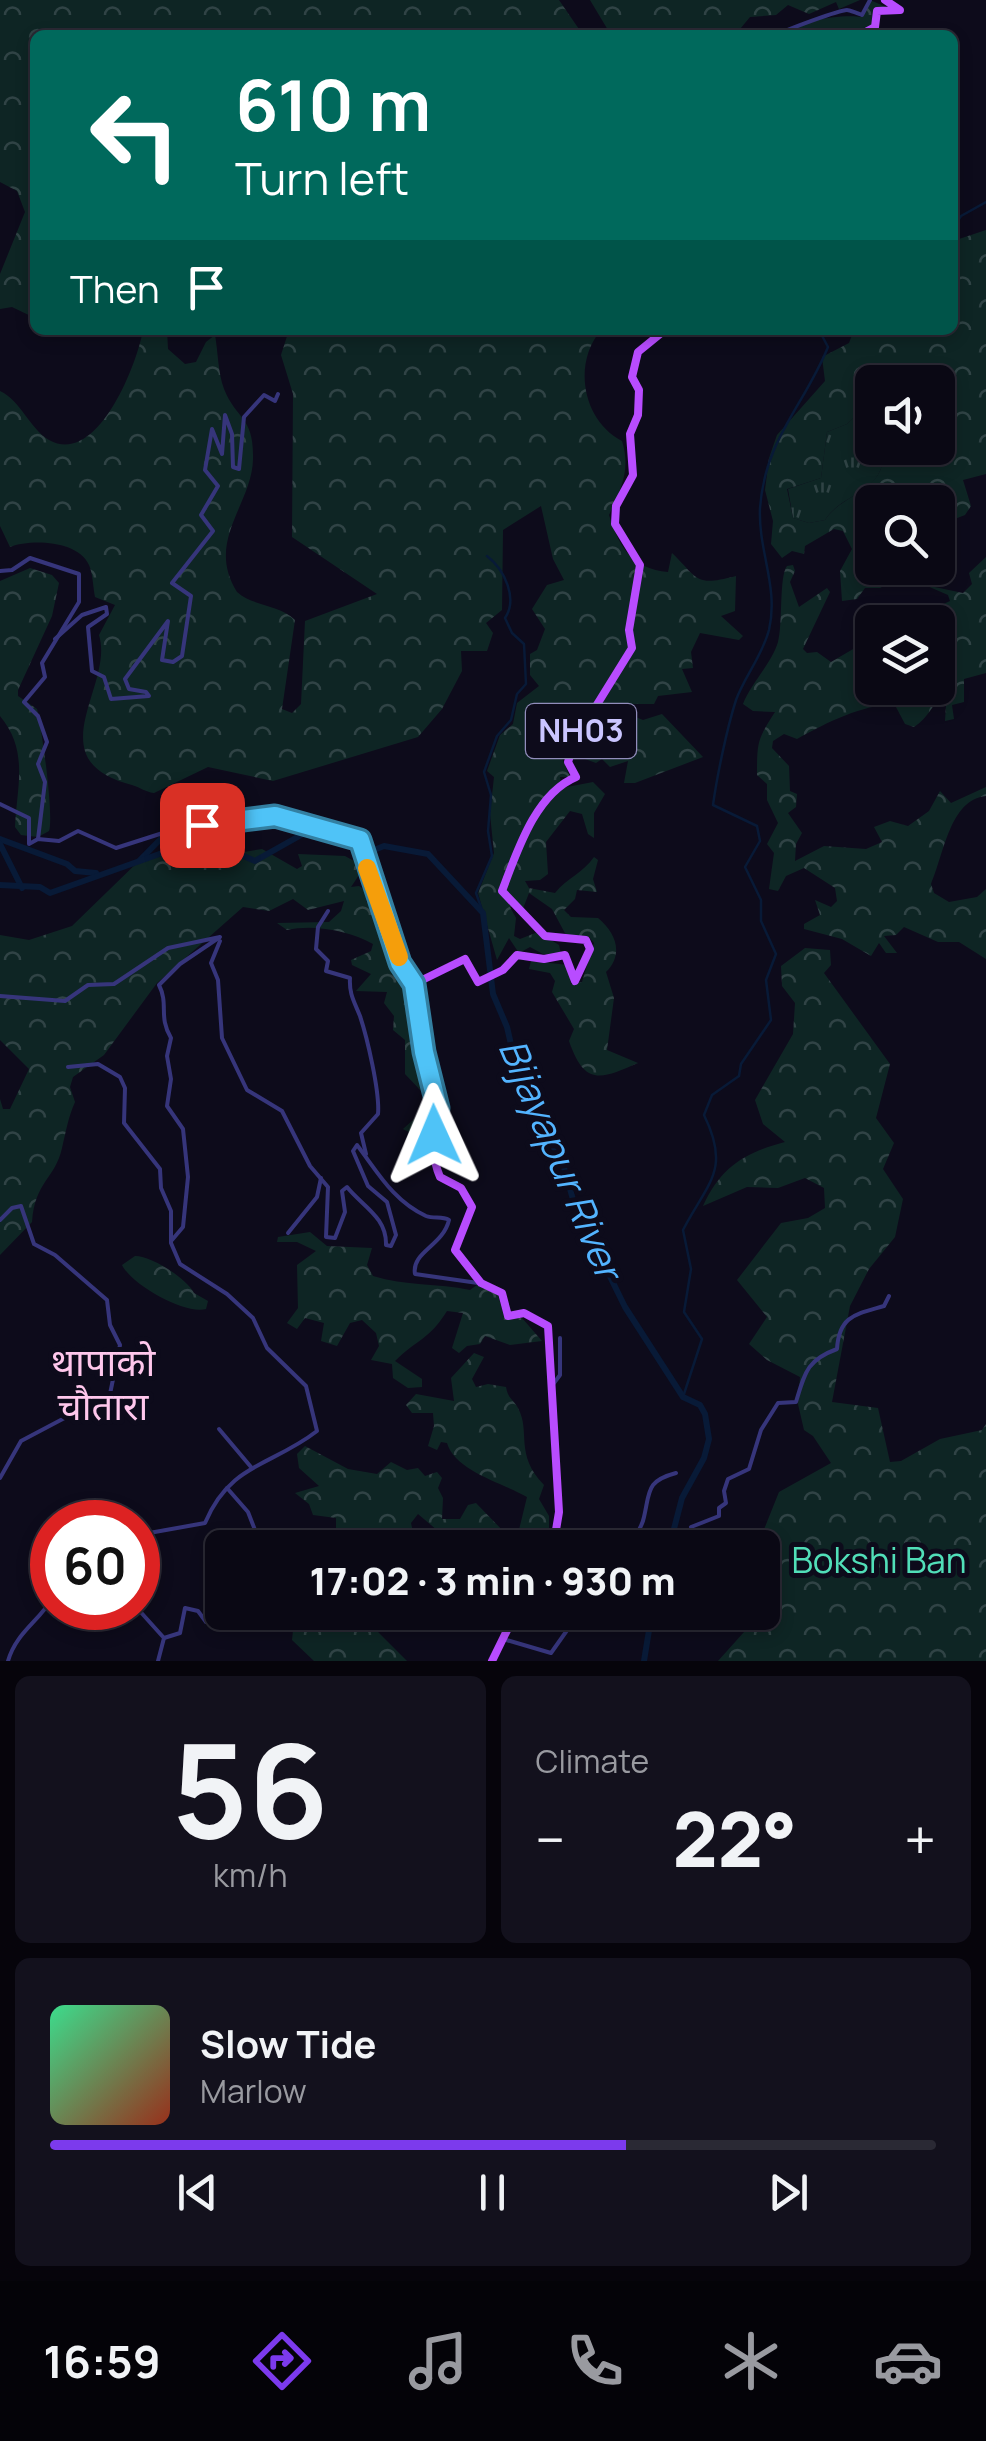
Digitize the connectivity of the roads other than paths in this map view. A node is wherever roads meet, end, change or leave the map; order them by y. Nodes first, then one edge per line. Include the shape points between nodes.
1 (870, 0) edge
2 (885, 0) edge
3 (787, 30) edge
4 (869, 30) edge
5 (659, 335) edge
6 (278, 394) dead end
7 (0, 571) edge
8 (55, 639) junction
9 (0, 804) edge
10 (38, 840) junction
11 (328, 911) dead end
12 (220, 941) junction
13 (414, 984) junction
14 (0, 996) edge
15 (68, 1067) dead end
16 (368, 1162) junction
17 (321, 1178) junction
18 (0, 1220) edge
19 (288, 1232) dead end
20 (170, 1243) junction
21 (480, 1283) junction
22 (889, 1296) dead end
23 (560, 1338) dead end
24 (554, 1383) junction
25 (219, 1429) dead end
26 (251, 1467) junction
27 (676, 1474) dead end
28 (0, 1478) edge
29 (225, 1487) junction
30 (691, 1527) dead end
31 (255, 1530) edge
32 (556, 1530) edge
33 (637, 1530) edge
34 (160, 1531) edge
35 (205, 1621) edge
36 (30, 1624) edge
37 (157, 1630) edge
38 (508, 1630) edge
39 (567, 1630) edge
40 (164, 1638) junction
41 (504, 1639) junction
42 (8, 1661) edge
43 (158, 1661) edge
44 (492, 1661) edge

1 - 3 street via 862,15 850,9
2 - 4 main road via 900,10 878,12
5 - 13 main road, NH03 via 638,352 633,475 616,506 616,524 640,565 632,648 576,740 568,762 576,777 542,804 502,890 546,936 586,940 590,949 577,980 571,980 565,956 517,955 480,982 465,959
6 - 8 street via 274,401 264,395 247,411 239,469 225,414 222,454 212,429 205,470 218,486 201,518 213,531 172,583 190,596 182,656 162,660 168,622 125,680 130,690 150,696 111,699 104,677 92,671 88,627 106,607 82,615
7 - 8 street via 30,558 79,574 78,602
8 - 10 street via 42,663 45,677 24,702 38,716 47,742 38,764 45,782
9 - 10 street via 30,818 28,844
10 - 13 street via 60,841 78,831 116,848 163,832 275,816 353,836
11 - 16 street via 316,948 328,962 326,971 350,978 348,992 378,1092 378,1114 360,1137
12 - 14 street via 212,936 168,948 114,984 88,985 65,1001
12 - 17 street via 211,963 224,1042 247,1090 282,1111
12 - 20 street via 180,964 159,986 162,1022 171,1038 167,1106 183,1129 188,1177 183,1226
13 - 21 main road via 438,1108 431,1150 440,1176 461,1188 471,1204 454,1246
15 - 20 street via 98,1064 122,1079 124,1123 160,1169 171,1210
16 - 17 street via 354,1147 368,1186 382,1195 396,1223 390,1246 373,1211 346,1187 346,1212 335,1238 327,1238 330,1198
16 - 21 street via 404,1201 450,1220 438,1244 413,1266 415,1274
17 - 19 street via 316,1197
18 - 28 street via 21,1206 34,1244 108,1300 120,1345 110,1394 20,1441
20 - 26 street via 180,1264 253,1318 267,1348 306,1386 317,1430
21 - 24 main road via 502,1292 508,1316 524,1313 548,1326
22 - 30 street via 884,1306 853,1312 837,1349 822,1352 804,1373 796,1402 778,1403 764,1423 747,1473 728,1478 720,1516
23 - 24 street
24 - 32 main road
25 - 26 street
26 - 29 street
27 - 33 street via 653,1481
29 - 31 street
29 - 34 street via 205,1523
35 - 40 street via 185,1608 180,1632
36 - 42 street
37 - 40 street
38 - 41 main road
39 - 41 street via 551,1653
40 - 43 street
41 - 44 main road

